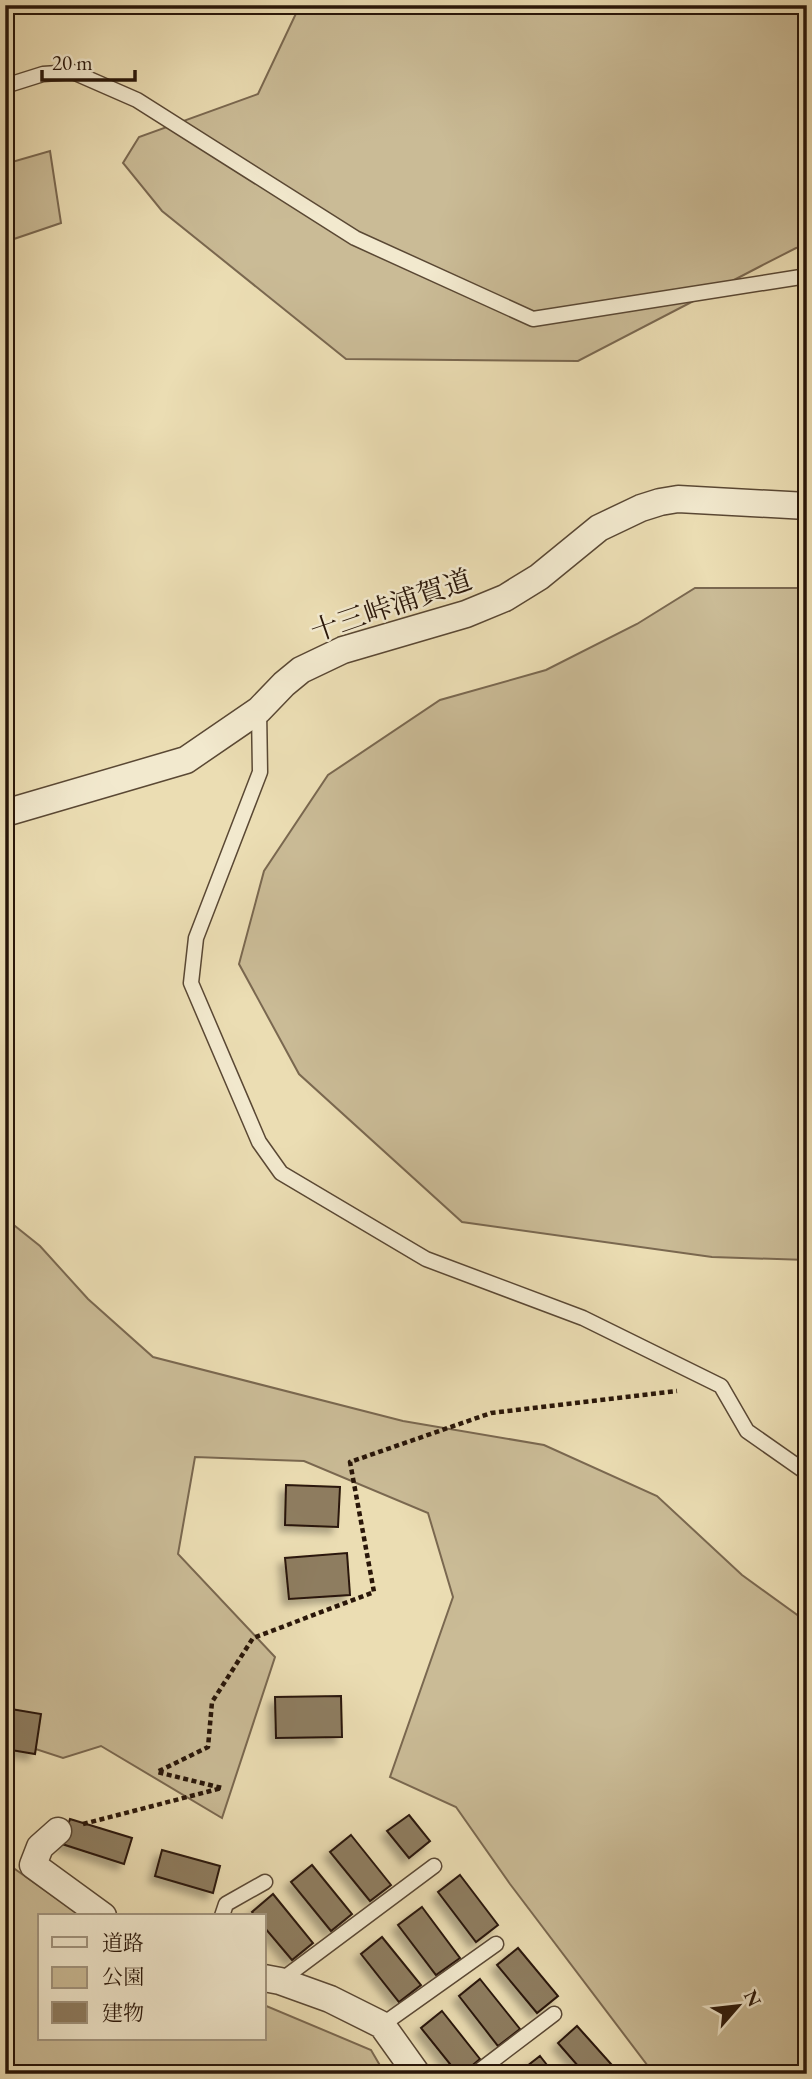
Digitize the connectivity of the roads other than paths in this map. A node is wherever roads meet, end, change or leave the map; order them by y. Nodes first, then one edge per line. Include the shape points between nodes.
1 (5, 86) edge
2 (807, 276) edge
3 (807, 506) edge
4 (259, 710) junction
5 (5, 813) edge
6 (807, 1473) edge
7 (58, 1831) road end
8 (435, 1867) dead end
9 (265, 1882) dead end
10 (100, 1914) edge
11 (223, 1914) edge
12 (496, 1944) dead end
13 (272, 1980) edge
14 (554, 2014) dead end
15 (382, 2025) junction
16 (417, 2074) edge
17 (475, 2074) edge

1 - 2 lane via 44,74 73,72 173,122 355,238 533,319
3 - 4 street, 十三峠浦賀道 via 678,499 641,508 599,528 539,578 505,598 466,614 343,649 301,670
4 - 5 street, 十三峠浦賀道 via 186,760
4 - 6 lane via 260,772 196,938 191,983 259,1142 281,1173 426,1259 583,1318 722,1385 747,1431
7 - 10 street via 40,1847 33,1865
8 - 13 lane
9 - 11 lane via 226,1904
12 - 15 lane
13 - 15 street via 330,1999
14 - 17 lane
15 - 16 street

